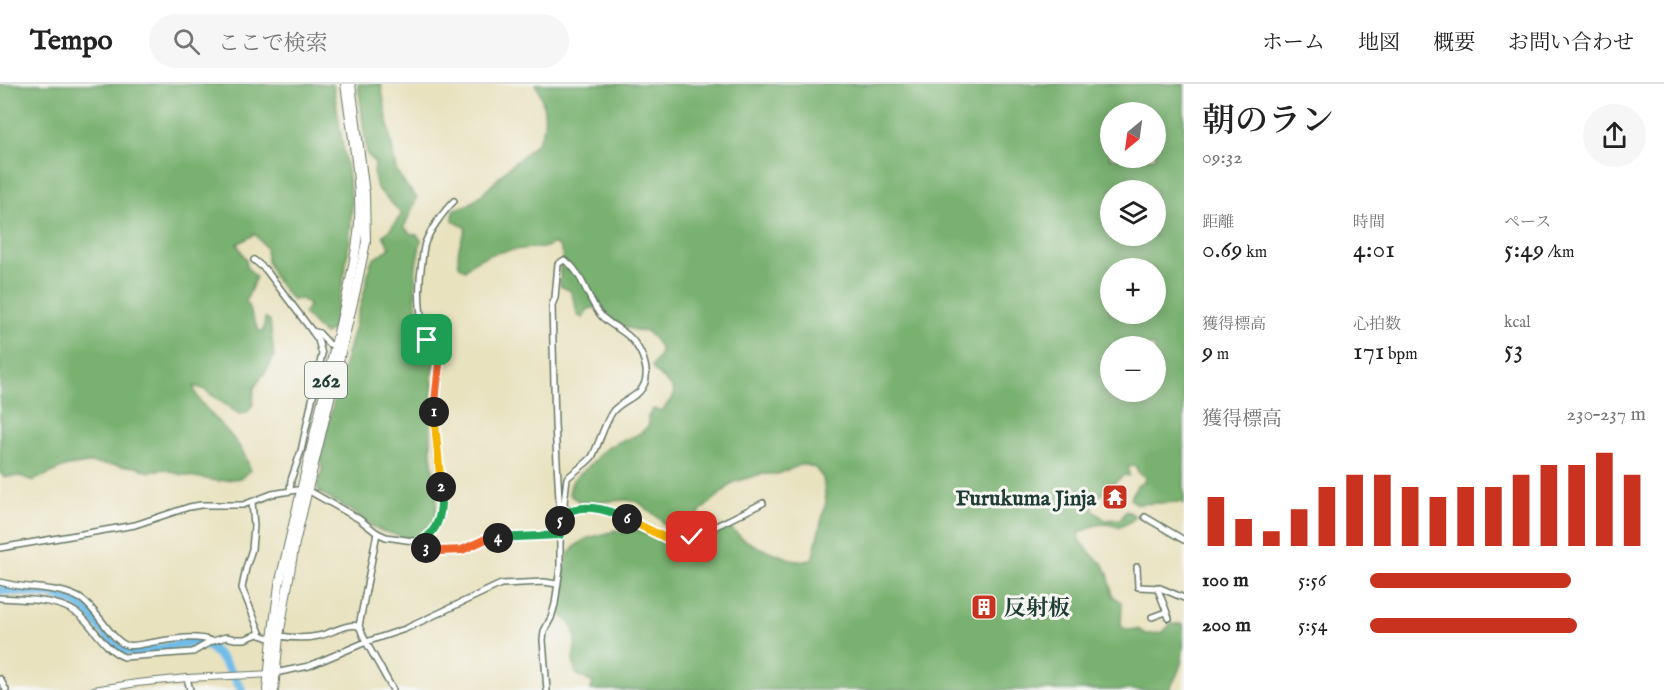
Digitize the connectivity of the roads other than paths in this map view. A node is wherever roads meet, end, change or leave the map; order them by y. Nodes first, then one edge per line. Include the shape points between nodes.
1 (345, 84) edge
2 (351, 84) edge
3 (454, 201) dead end
4 (254, 260) dead end
5 (312, 332) junction
6 (338, 347) junction
7 (290, 490) junction
8 (297, 490) dead end
9 (313, 493) dead end
10 (252, 502) junction
11 (763, 503) dead end
12 (566, 512) junction
13 (1144, 517) dead end
14 (560, 518) junction
15 (377, 533) junction
16 (560, 535) junction
17 (1184, 540) edge
18 (418, 543) junction
19 (0, 548) edge
20 (1137, 567) dead end
21 (0, 582) edge
22 (557, 584) junction
23 (1157, 587) junction
24 (0, 598) edge
25 (1184, 598) edge
26 (1152, 617) dead end
27 (359, 626) junction
28 (261, 635) junction
29 (276, 638) junction
30 (212, 642) junction
31 (366, 642) junction
32 (271, 674) junction
33 (187, 678) junction
34 (0, 679) edge
35 (6, 690) edge
36 (94, 690) edge
37 (190, 690) edge
38 (267, 690) edge
39 (274, 690) edge
40 (393, 690) edge
41 (547, 690) edge

1 - 6 highway, 262 via 359,222
2 - 6 highway, 262 via 366,194 367,233
3 - 18 street via 427,238 420,271 419,311 439,364 433,419 441,502 438,524 430,536
4 - 5 street via 266,270
5 - 6 street
5 - 7 street via 322,354
6 - 29 highway, 262 via 288,541 279,585
7 - 8 street
7 - 10 street
9 - 15 street
10 - 19 street via 201,505 135,525
10 - 28 street via 253,537 242,588
11 - 12 street via 680,541 610,511 573,508
12 - 14 street
12 - 14 street via 567,478 592,457 612,413 642,389 646,370 633,340 603,320 564,260 558,264 552,304
13 - 17 street
14 - 16 street
15 - 18 street
15 - 27 street
16 - 18 street via 486,539 470,548 451,551 432,551
16 - 22 street
20 - 23 street via 1138,587
21 - 30 street via 74,596 92,608 118,640 128,645 192,638
22 - 31 street via 501,584 405,629
22 - 41 street via 543,640
23 - 25 street
23 - 26 street via 1168,615
24 - 30 street via 68,608 85,619 116,654 124,657 193,652
27 - 29 street via 319,636
27 - 31 street
28 - 29 street
28 - 30 street
29 - 32 highway, 262
31 - 32 street via 309,666
31 - 40 street
32 - 33 main road
32 - 38 highway, 262
32 - 39 highway, 262
33 - 36 main road
33 - 37 street
34 - 35 street

